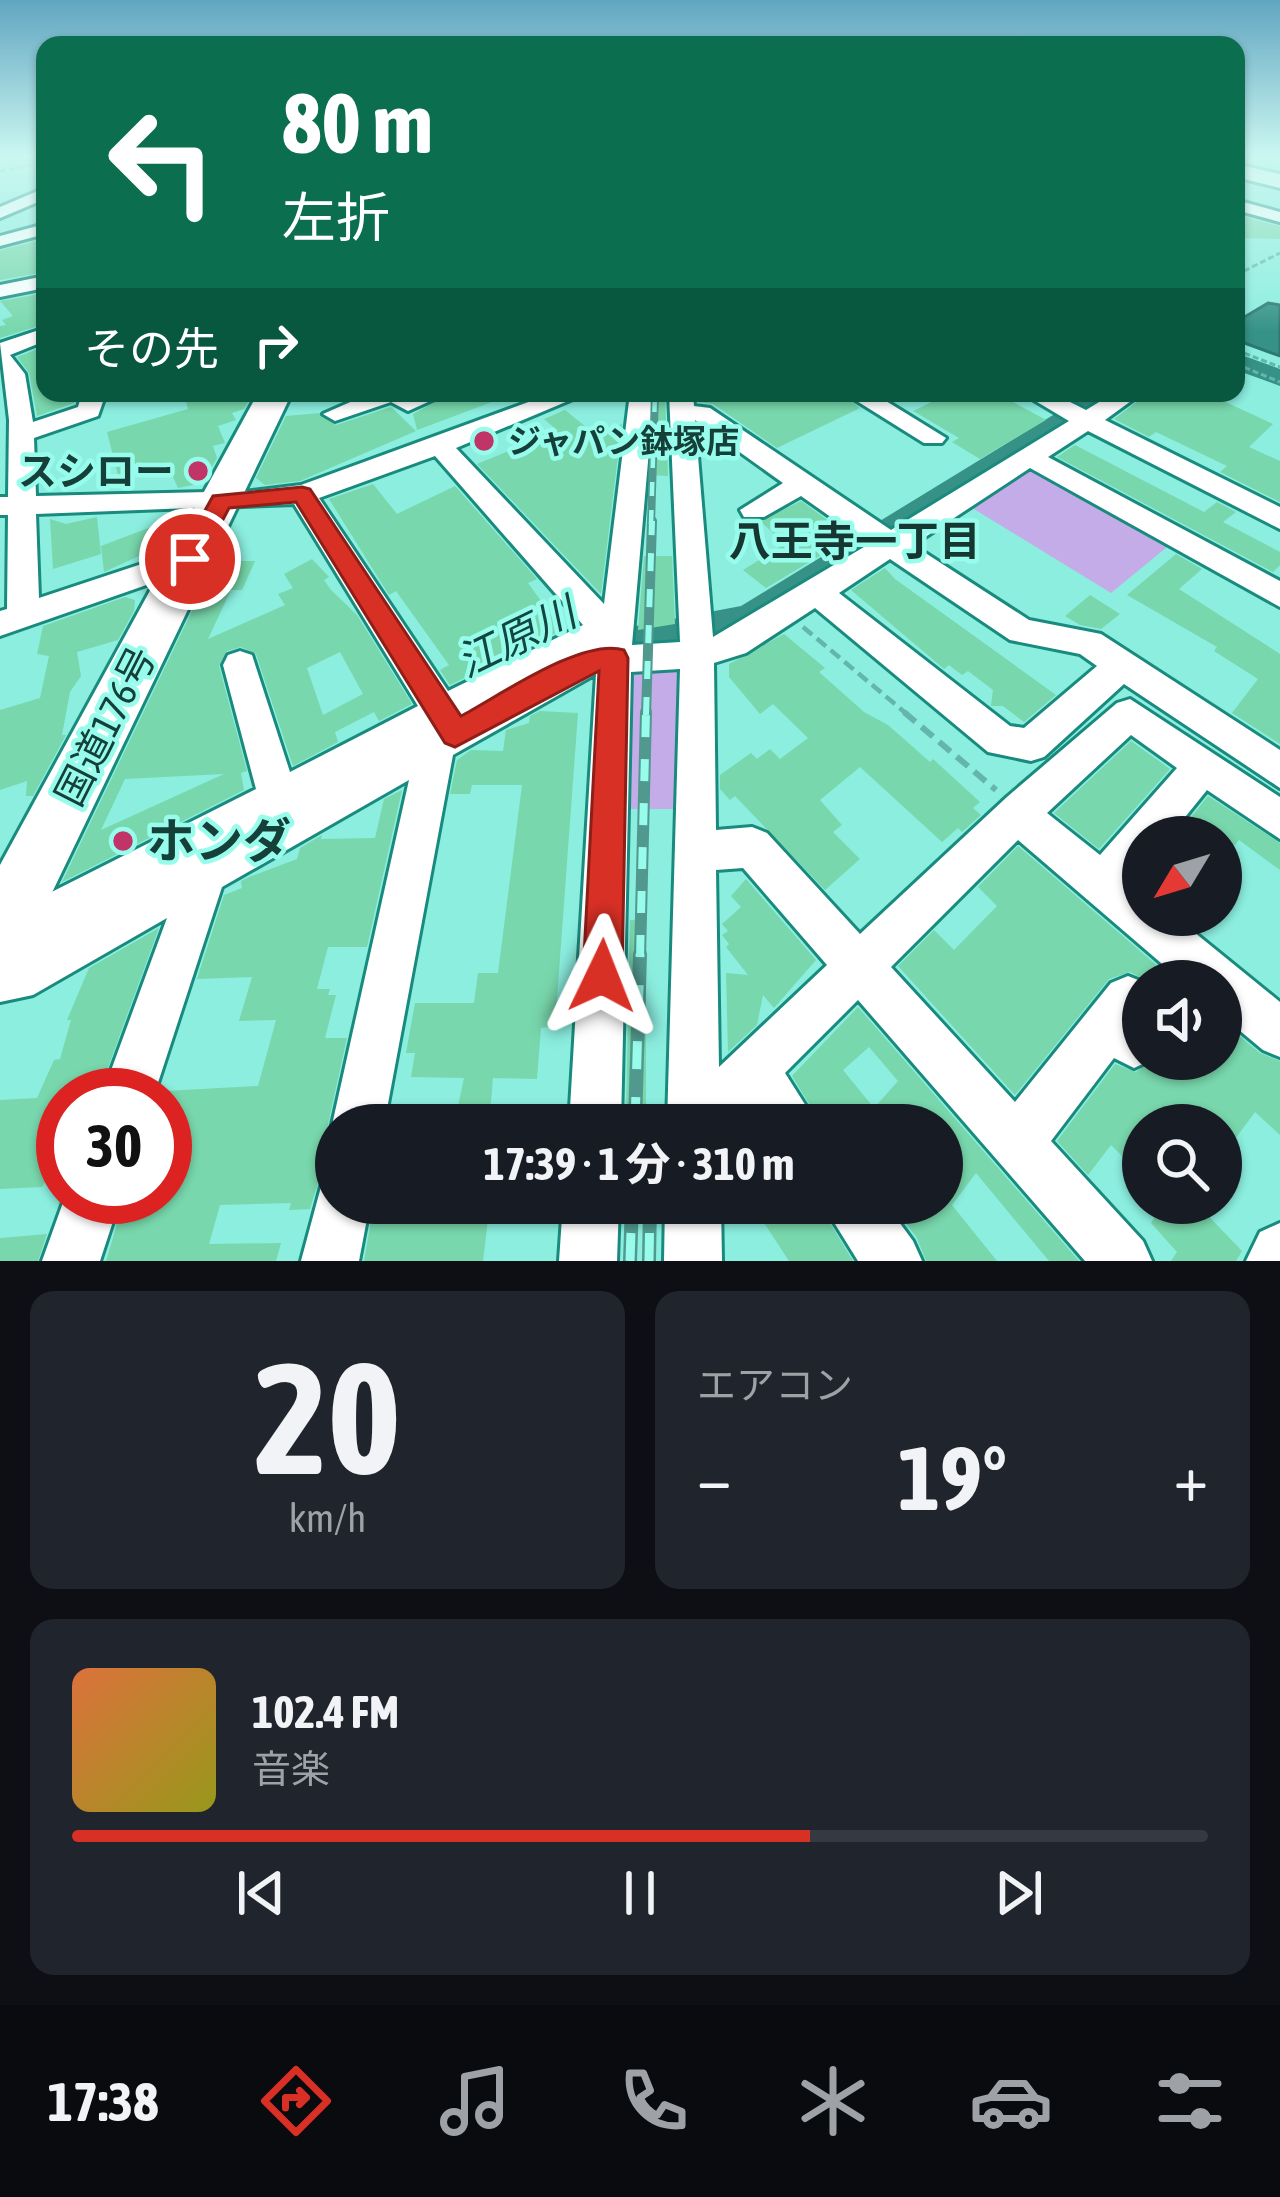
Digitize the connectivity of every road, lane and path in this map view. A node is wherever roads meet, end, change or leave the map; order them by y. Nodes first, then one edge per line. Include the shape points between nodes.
1 (36, 231) edge
2 (0, 241) edge
3 (36, 248) edge
4 (0, 254) edge
5 (1280, 256) edge
6 (1245, 270) edge
7 (36, 284) edge
8 (0, 291) edge
9 (36, 340) edge
10 (1245, 354) edge
11 (5, 360) edge
12 (1245, 368) edge
13 (1280, 368) edge
14 (36, 372) edge
15 (1280, 382) edge
16 (92, 402) edge
17 (270, 402) edge
18 (369, 402) edge
19 (405, 402) edge
20 (495, 402) edge
21 (641, 402) edge
22 (871, 402) edge
23 (1051, 402) edge
24 (1109, 402) edge
25 (682, 403) edge
26 (459, 406) edge
27 (335, 414) dead end
28 (1077, 416) junction
29 (21, 434) junction
30 (933, 438) dead end
31 (439, 446) junction
32 (1028, 457) junction
33 (801, 484) junction
34 (302, 494) junction
35 (221, 501) junction
36 (12, 506) edge
37 (754, 510) dead end
38 (1280, 519) edge
39 (890, 546) junction
40 (190, 559) junction
41 (817, 592) junction
42 (1280, 595) edge
43 (784, 612) junction
44 (12, 619) edge
45 (612, 638) junction
46 (698, 654) junction
47 (240, 665) dead end
48 (1122, 665) junction
49 (445, 730) junction
50 (1203, 766) junction
51 (1280, 771) edge
52 (278, 798) junction
53 (1019, 812) junction
54 (1280, 820) edge
55 (695, 852) junction
56 (205, 873) junction
57 (1102, 885) junction
58 (0, 930) edge
59 (0, 947) edge
60 (1192, 960) edge
61 (861, 967) junction
62 (0, 979) edge
63 (1242, 1001) edge
64 (1122, 1024) edge
65 (1280, 1033) edge
66 (137, 1068) edge
67 (752, 1070) junction
68 (363, 1104) edge
69 (597, 1104) edge
70 (694, 1104) edge
71 (716, 1104) edge
72 (777, 1104) edge
73 (1017, 1142) junction
74 (84, 1224) edge
75 (338, 1224) edge
76 (590, 1224) edge
77 (693, 1224) edge
78 (866, 1224) edge
79 (1280, 1252) edge
80 (71, 1261) edge
81 (330, 1261) edge
82 (588, 1261) edge
83 (693, 1261) edge
84 (893, 1261) edge
85 (1123, 1261) edge
86 (1275, 1261) edge

1 - 2 street
3 - 4 street
5 - 6 path
7 - 8 street
9 - 11 street
10 - 13 path
11 - 14 street
11 - 29 street
12 - 15 path
16 - 29 street via 89,411
17 - 35 highway, 国道176号
18 - 27 street
19 - 26 street
20 - 26 street
21 - 45 street
22 - 30 street
23 - 28 street
24 - 28 street
25 - 33 street
25 - 46 street
26 - 31 street
28 - 32 street
28 - 38 street
29 - 36 street
31 - 34 street
31 - 45 street
32 - 39 street
32 - 42 street
33 - 37 street
33 - 39 street
34 - 35 street
34 - 49 street
35 - 36 street
35 - 40 highway, 国道176号
36 - 44 street
39 - 41 street
39 - 48 street via 1022,631 1089,643
40 - 44 street
40 - 58 highway, 国道176号
41 - 43 street
41 - 48 street via 1001,741 1031,745
43 - 46 street via 734,644
43 - 53 path
45 - 46 street
45 - 49 street
45 - 69 street
46 - 55 street
47 - 52 street
48 - 51 street
49 - 52 street
49 - 56 street
49 - 68 street
50 - 53 street via 1130,714
50 - 54 street
50 - 57 street
52 - 59 street via 27,924
53 - 57 street
53 - 61 street
55 - 61 street via 752,847
55 - 70 street
56 - 62 street via 16,978
56 - 66 street
57 - 60 street
61 - 67 street
61 - 73 street
63 - 65 street
64 - 73 street
67 - 71 street
67 - 72 street
73 - 85 street
74 - 80 street
75 - 81 street
76 - 82 street
77 - 83 street
78 - 84 street
79 - 86 street

